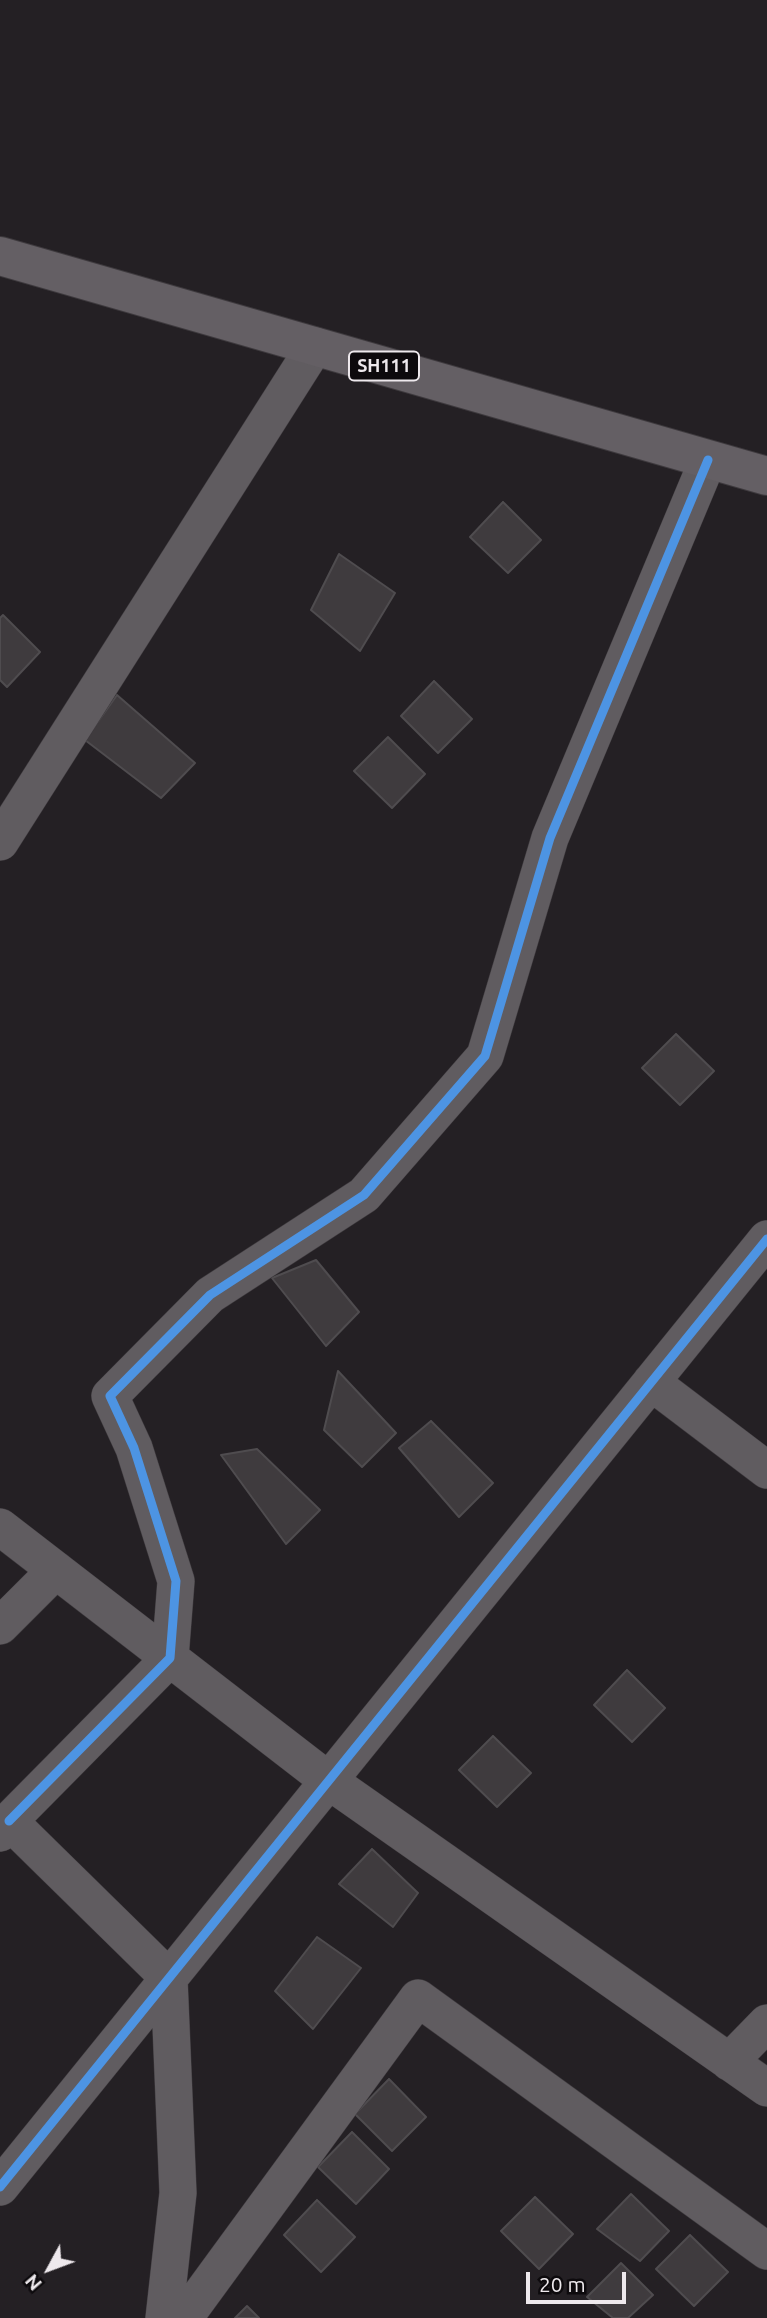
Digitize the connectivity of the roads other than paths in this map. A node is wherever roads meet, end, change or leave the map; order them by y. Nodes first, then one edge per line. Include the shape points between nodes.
1 (0, 256) edge
2 (315, 346) junction
3 (708, 460) junction
4 (767, 477) edge
5 (0, 842) edge
6 (767, 1239) edge
7 (651, 1382) junction
8 (767, 1470) edge
9 (0, 1527) edge
10 (56, 1570) junction
11 (0, 1626) edge
12 (170, 1658) junction
13 (329, 1781) junction
14 (4, 1827) edge
15 (169, 1978) junction
16 (767, 2023) edge
17 (729, 2062) junction
18 (767, 2088) edge
19 (0, 2187) edge
20 (767, 2251) edge
21 (164, 2318) edge
22 (184, 2318) edge

1 - 2 main road, SH111
2 - 3 main road, SH111
2 - 5 street
3 - 4 main road, SH111
3 - 12 street via 550,838 485,1056 364,1195 209,1295 110,1396 134,1448 176,1581
6 - 7 street
7 - 8 street
7 - 13 street
9 - 10 street
10 - 11 street
10 - 12 street
12 - 13 street
12 - 14 street
13 - 15 street
13 - 17 street
14 - 15 street
15 - 19 street
15 - 21 street via 178,2193
16 - 17 street
17 - 18 street
20 - 22 street via 418,1998

